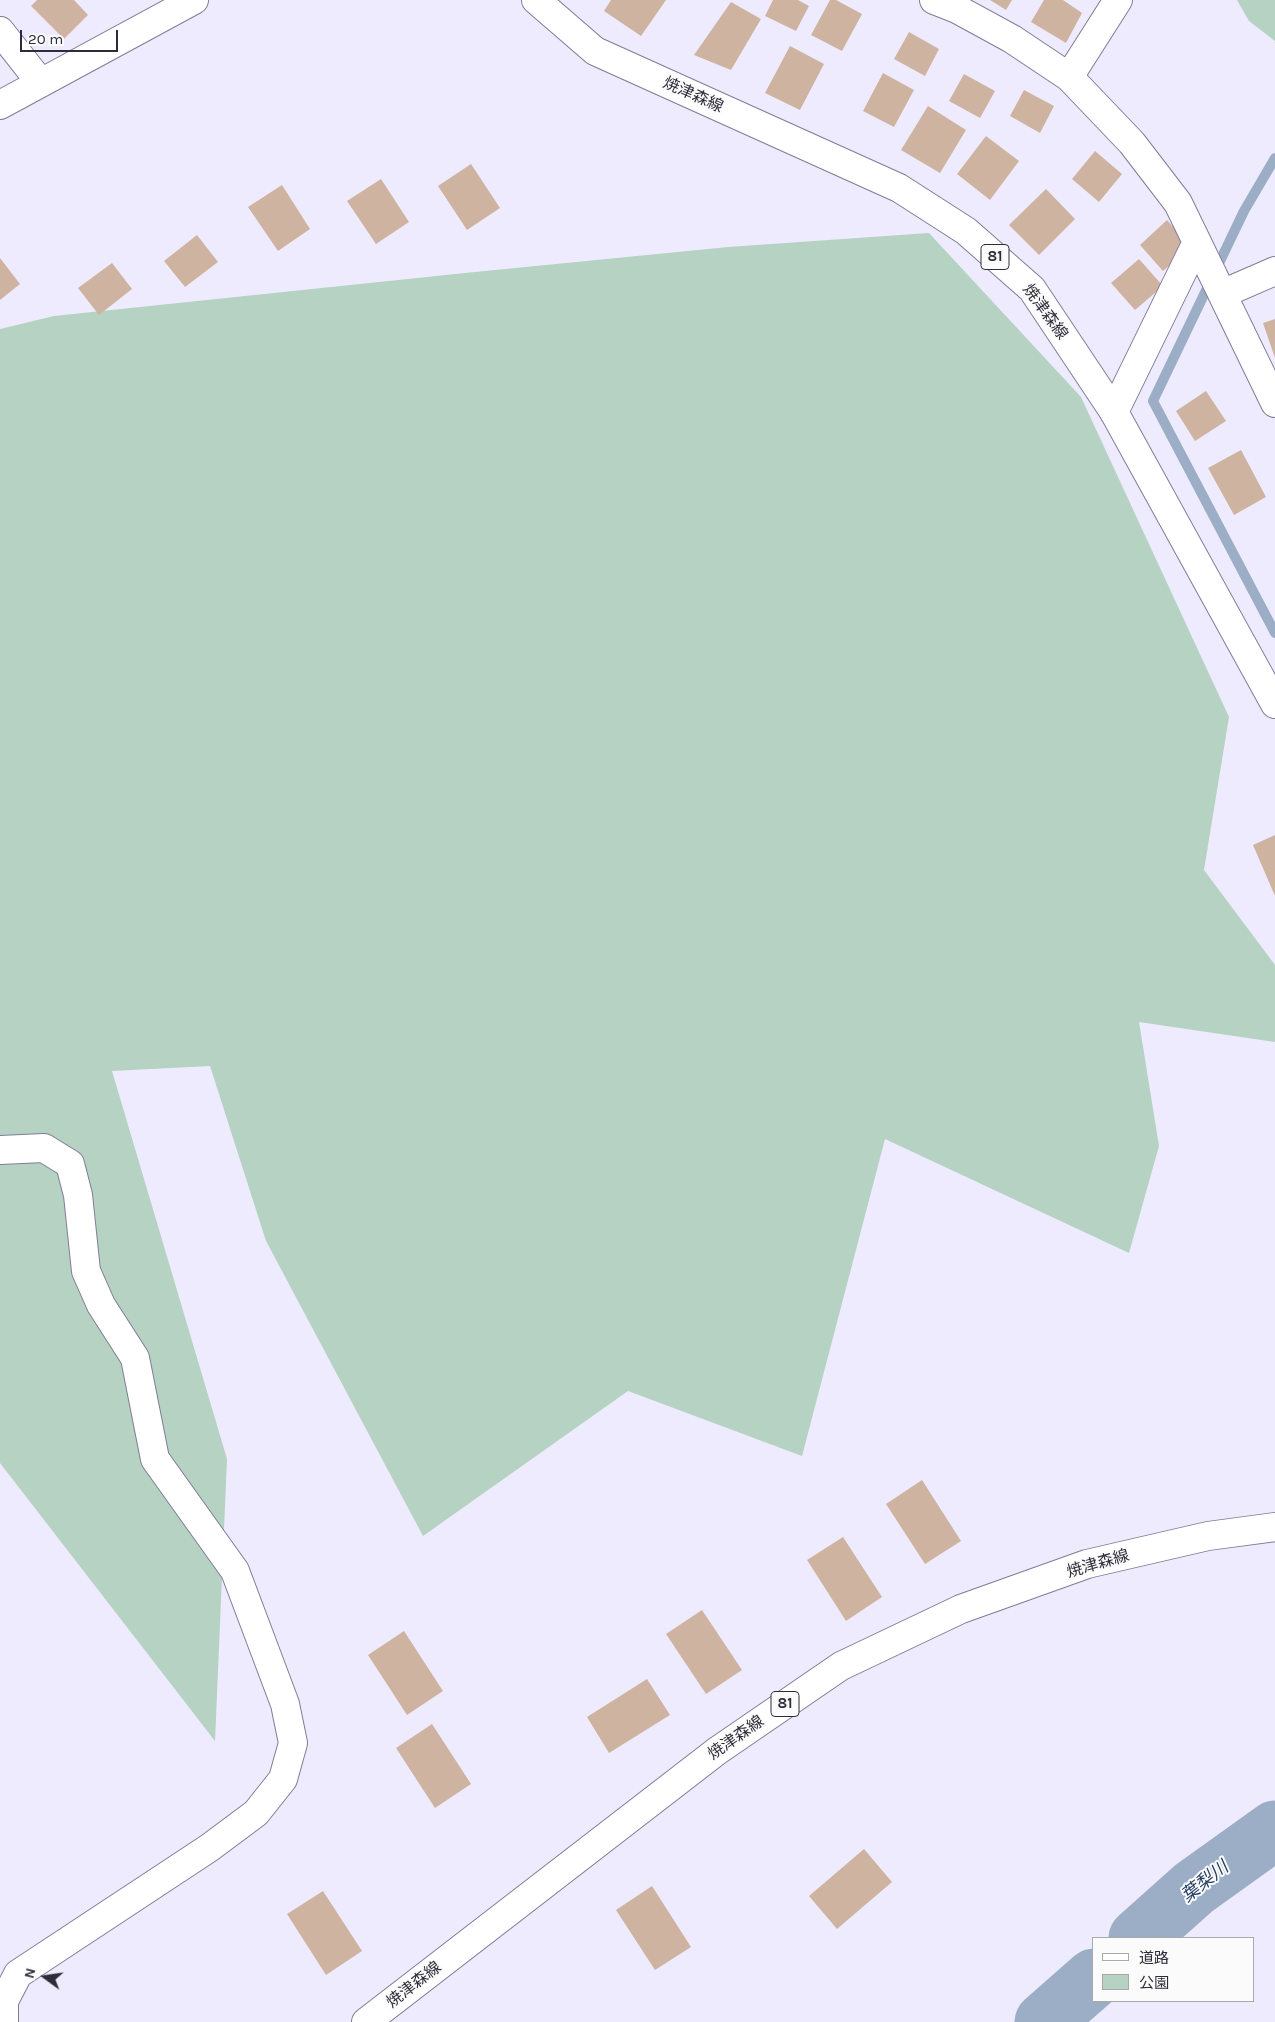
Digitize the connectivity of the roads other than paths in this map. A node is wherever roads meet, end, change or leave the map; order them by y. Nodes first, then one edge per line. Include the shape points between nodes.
1 (194, 0) edge
2 (536, 0) edge
3 (934, 0) edge
4 (1118, 0) edge
5 (0, 32) edge
6 (1069, 77) junction
7 (41, 83) junction
8 (0, 105) edge
9 (1196, 244) junction
10 (1275, 271) edge
11 (1222, 294) junction
12 (1275, 403) edge
13 (1114, 412) junction
14 (1275, 704) edge
15 (0, 1150) edge
16 (1275, 1527) edge
17 (4, 2022) edge
18 (366, 2022) edge

1 - 7 street
2 - 13 street, 焼津森線 / 81 via 595,51 899,188 966,231 1032,289
3 - 6 street via 1012,39
4 - 6 street
5 - 7 street
6 - 9 street via 1132,143 1178,203
7 - 8 street
9 - 11 street
9 - 13 street
10 - 11 street
11 - 12 street
13 - 14 street, 焼津森線 / 81
15 - 17 street via 44,1148 70,1164 78,1195 86,1271 101,1305 135,1358 155,1459 235,1571 285,1704 293,1743 283,1779 256,1813 209,1848 18,1974 4,2001
16 - 18 street, 焼津森線 / 81 via 1208,1536 1088,1564 961,1609 841,1666 717,1750

